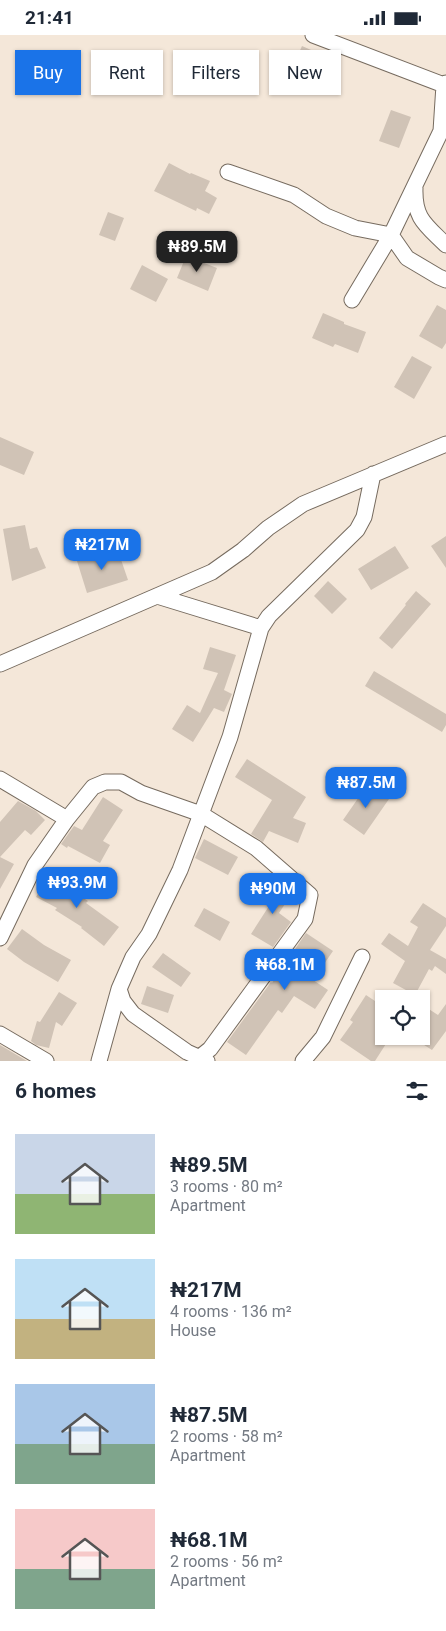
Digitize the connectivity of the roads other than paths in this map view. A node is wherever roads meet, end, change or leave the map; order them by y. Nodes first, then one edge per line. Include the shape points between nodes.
1 (313, 35) edge
2 (445, 84) edge
3 (228, 172) dead end
4 (415, 186) junction
5 (390, 235) junction
6 (446, 245) edge
7 (446, 280) edge
8 (352, 300) dead end
9 (446, 445) edge
10 (374, 474) junction
11 (157, 596) junction
12 (261, 628) junction
13 (0, 664) edge
14 (0, 779) edge
15 (200, 814) junction
16 (67, 819) junction
17 (0, 937) edge
18 (362, 957) dead end
19 (119, 989) junction
20 (0, 1033) edge
21 (203, 1059) edge
22 (46, 1061) edge
23 (99, 1061) edge
24 (303, 1061) edge

1 - 2 street
2 - 4 street via 441,131
3 - 5 street via 294,195 326,216 355,228
4 - 5 street
4 - 6 street via 415,203 421,219
5 - 7 street via 407,258
5 - 8 street
9 - 10 street
10 - 11 street via 303,505 212,572
10 - 12 street via 364,517 357,530 269,616
11 - 12 street
11 - 13 street
12 - 15 street via 230,737
14 - 16 street
15 - 16 street via 121,782 105,782 93,787
15 - 19 street via 172,887
15 - 21 street via 256,848 310,895 305,919
16 - 17 street via 35,865
18 - 24 street via 323,1037
19 - 21 street via 133,1014 187,1052
19 - 23 street
20 - 22 street

